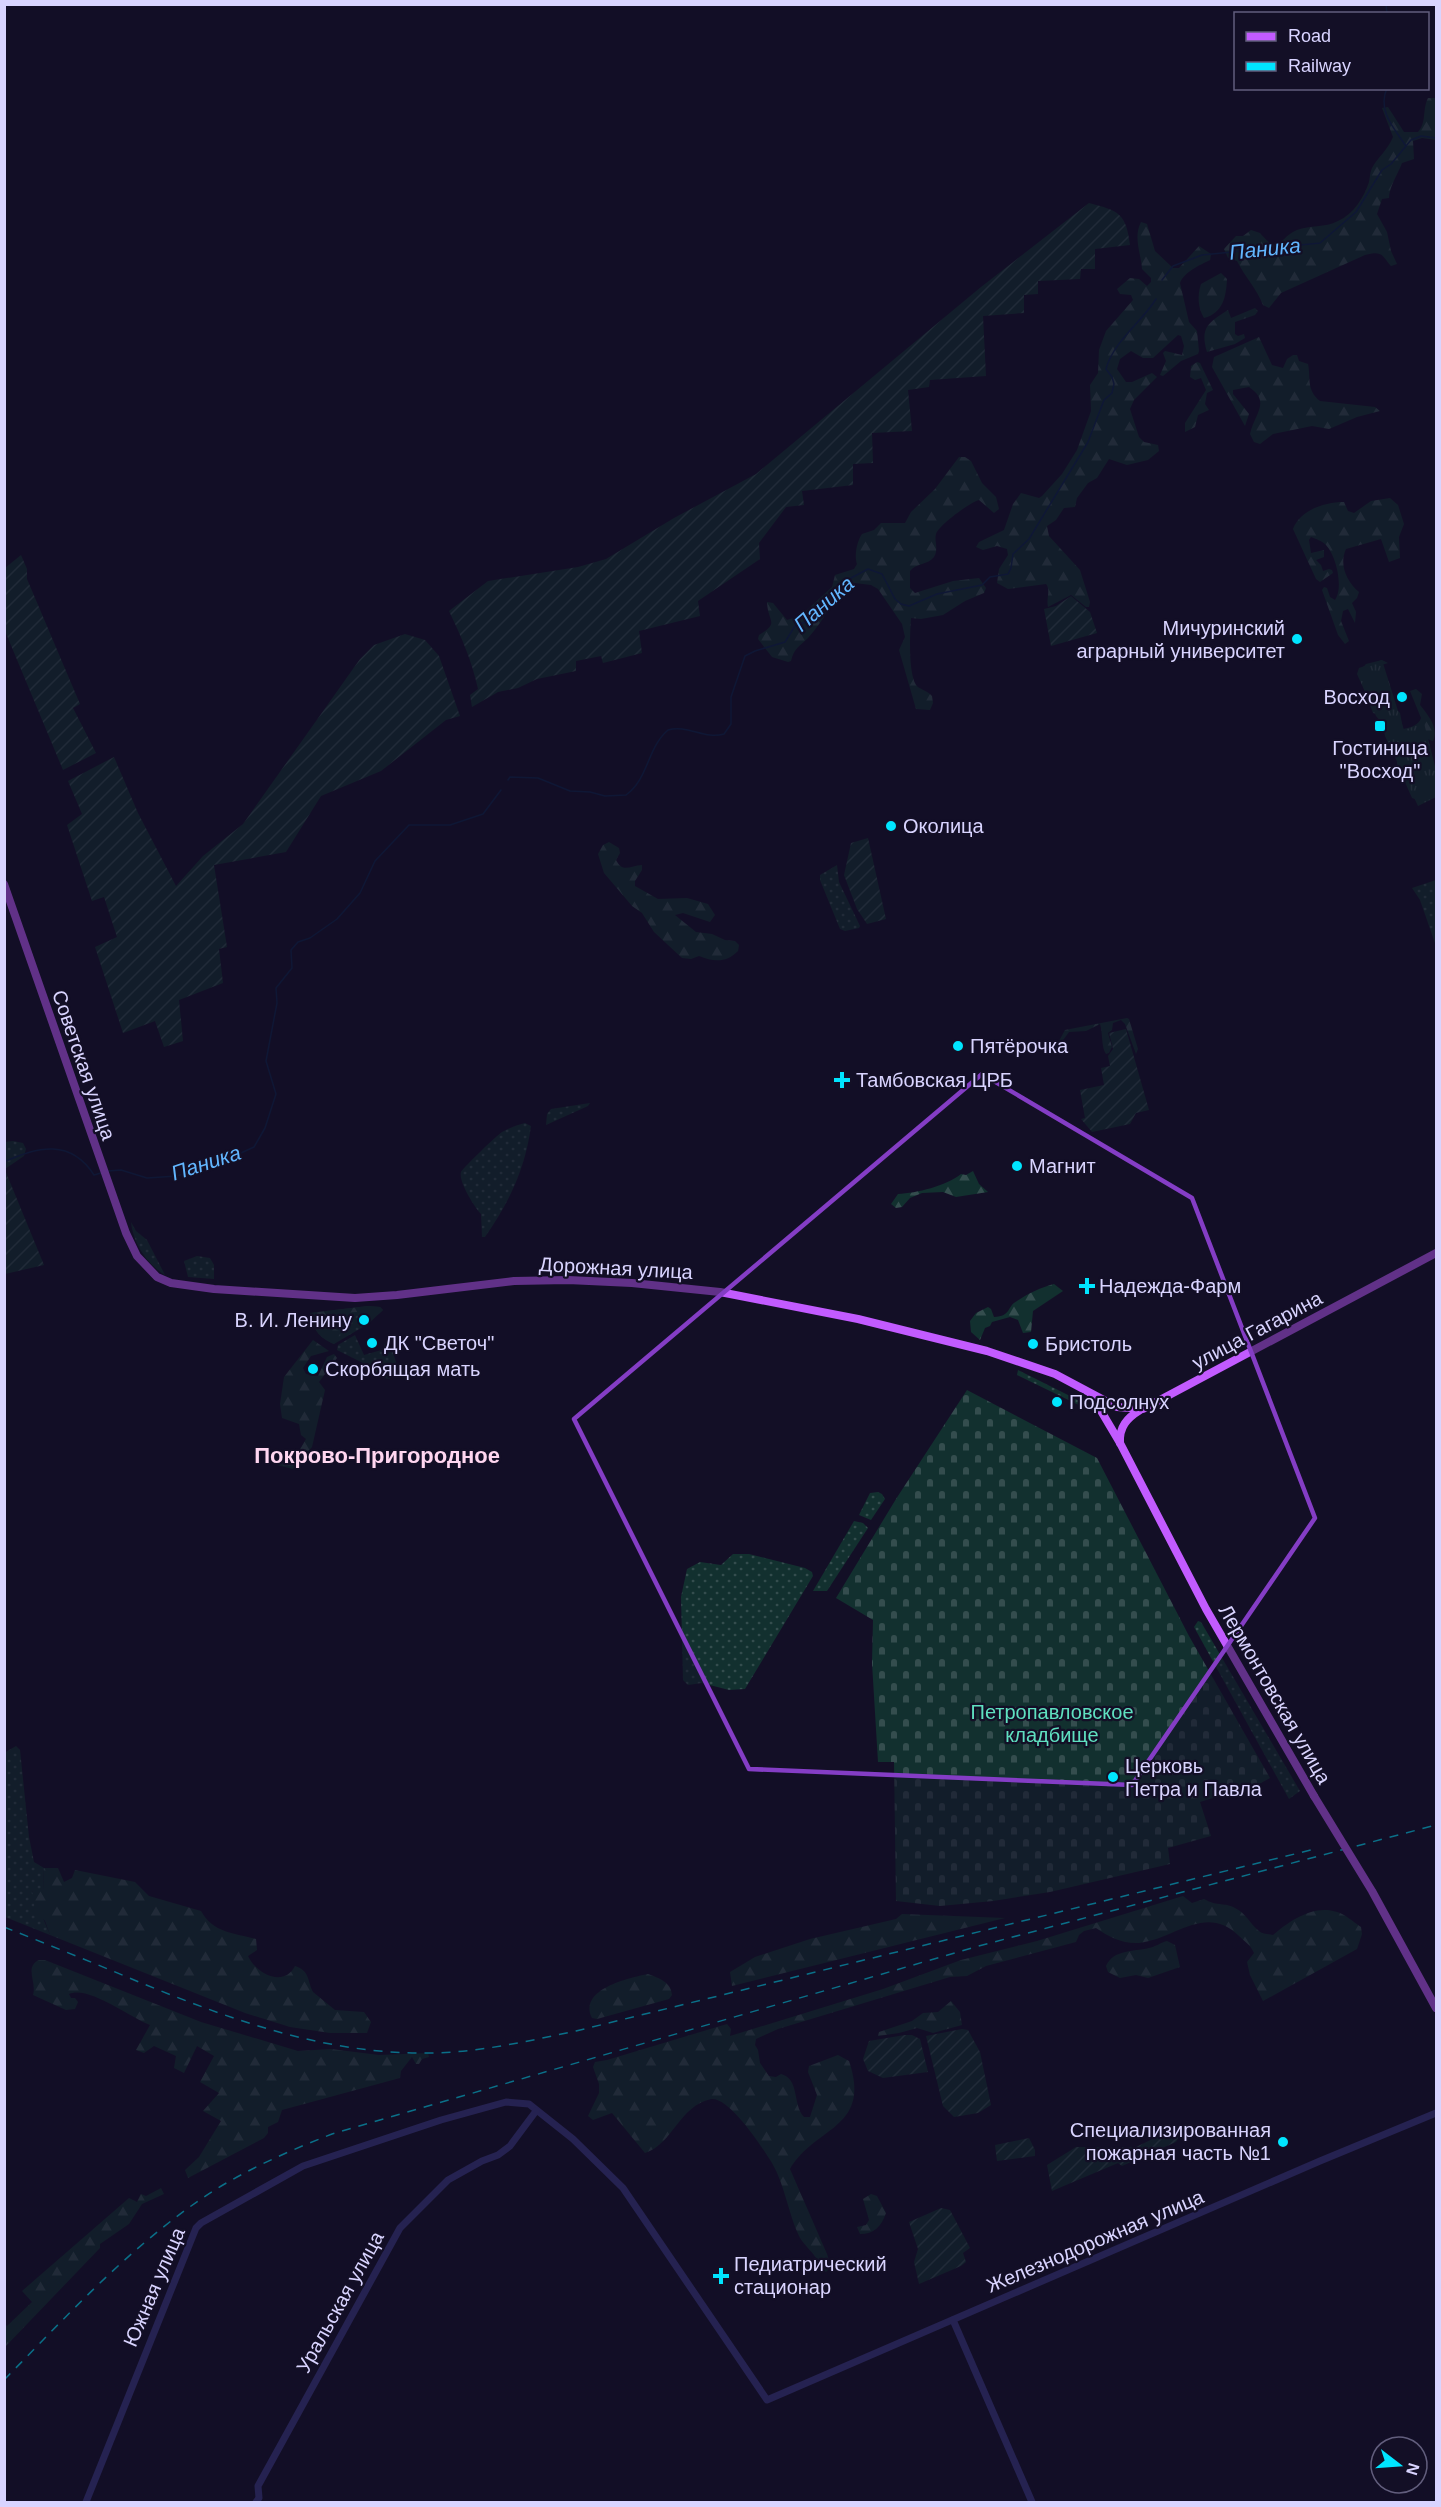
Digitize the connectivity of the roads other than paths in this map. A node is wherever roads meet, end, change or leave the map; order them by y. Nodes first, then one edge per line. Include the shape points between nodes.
1 (4, 884) edge
2 (1437, 1252) edge
3 (137, 1256) joint
4 (1090, 1393) junction
5 (1143, 1409) junction
6 (1120, 1443) junction
7 (1437, 2008) edge
8 (536, 2111) junction
9 (1437, 2113) edge
10 (953, 2320) junction
11 (767, 2400) joint
12 (86, 2502) edge
13 (256, 2502) edge
14 (1032, 2502) edge

1 - 3 main road, Советская улица via 106,1180
2 - 5 main road, улица Гагарина
3 - 4 main road, Дорожная улица via 152,1274 171,1283 311,1296 355,1298 543,1280 632,1283 720,1292 858,1319 987,1351 1055,1374
4 - 5 main road via 1117,1407
4 - 6 main road, Лермонтовская улица
5 - 6 main road, улица Гагарина via 1124,1423
6 - 7 main road, Лермонтовская улица, bridge via 1206,1609
8 - 11 street, Южная улица via 573,2139 623,2188
8 - 12 street, Южная улица via 529,2104 506,2102 369,2142 303,2166 201,2223
8 - 13 street, Уральская улица via 510,2146 448,2180 400,2228 258,2486
9 - 10 street, Железнодорожная улица
10 - 11 street, Железнодорожная улица
10 - 14 street

